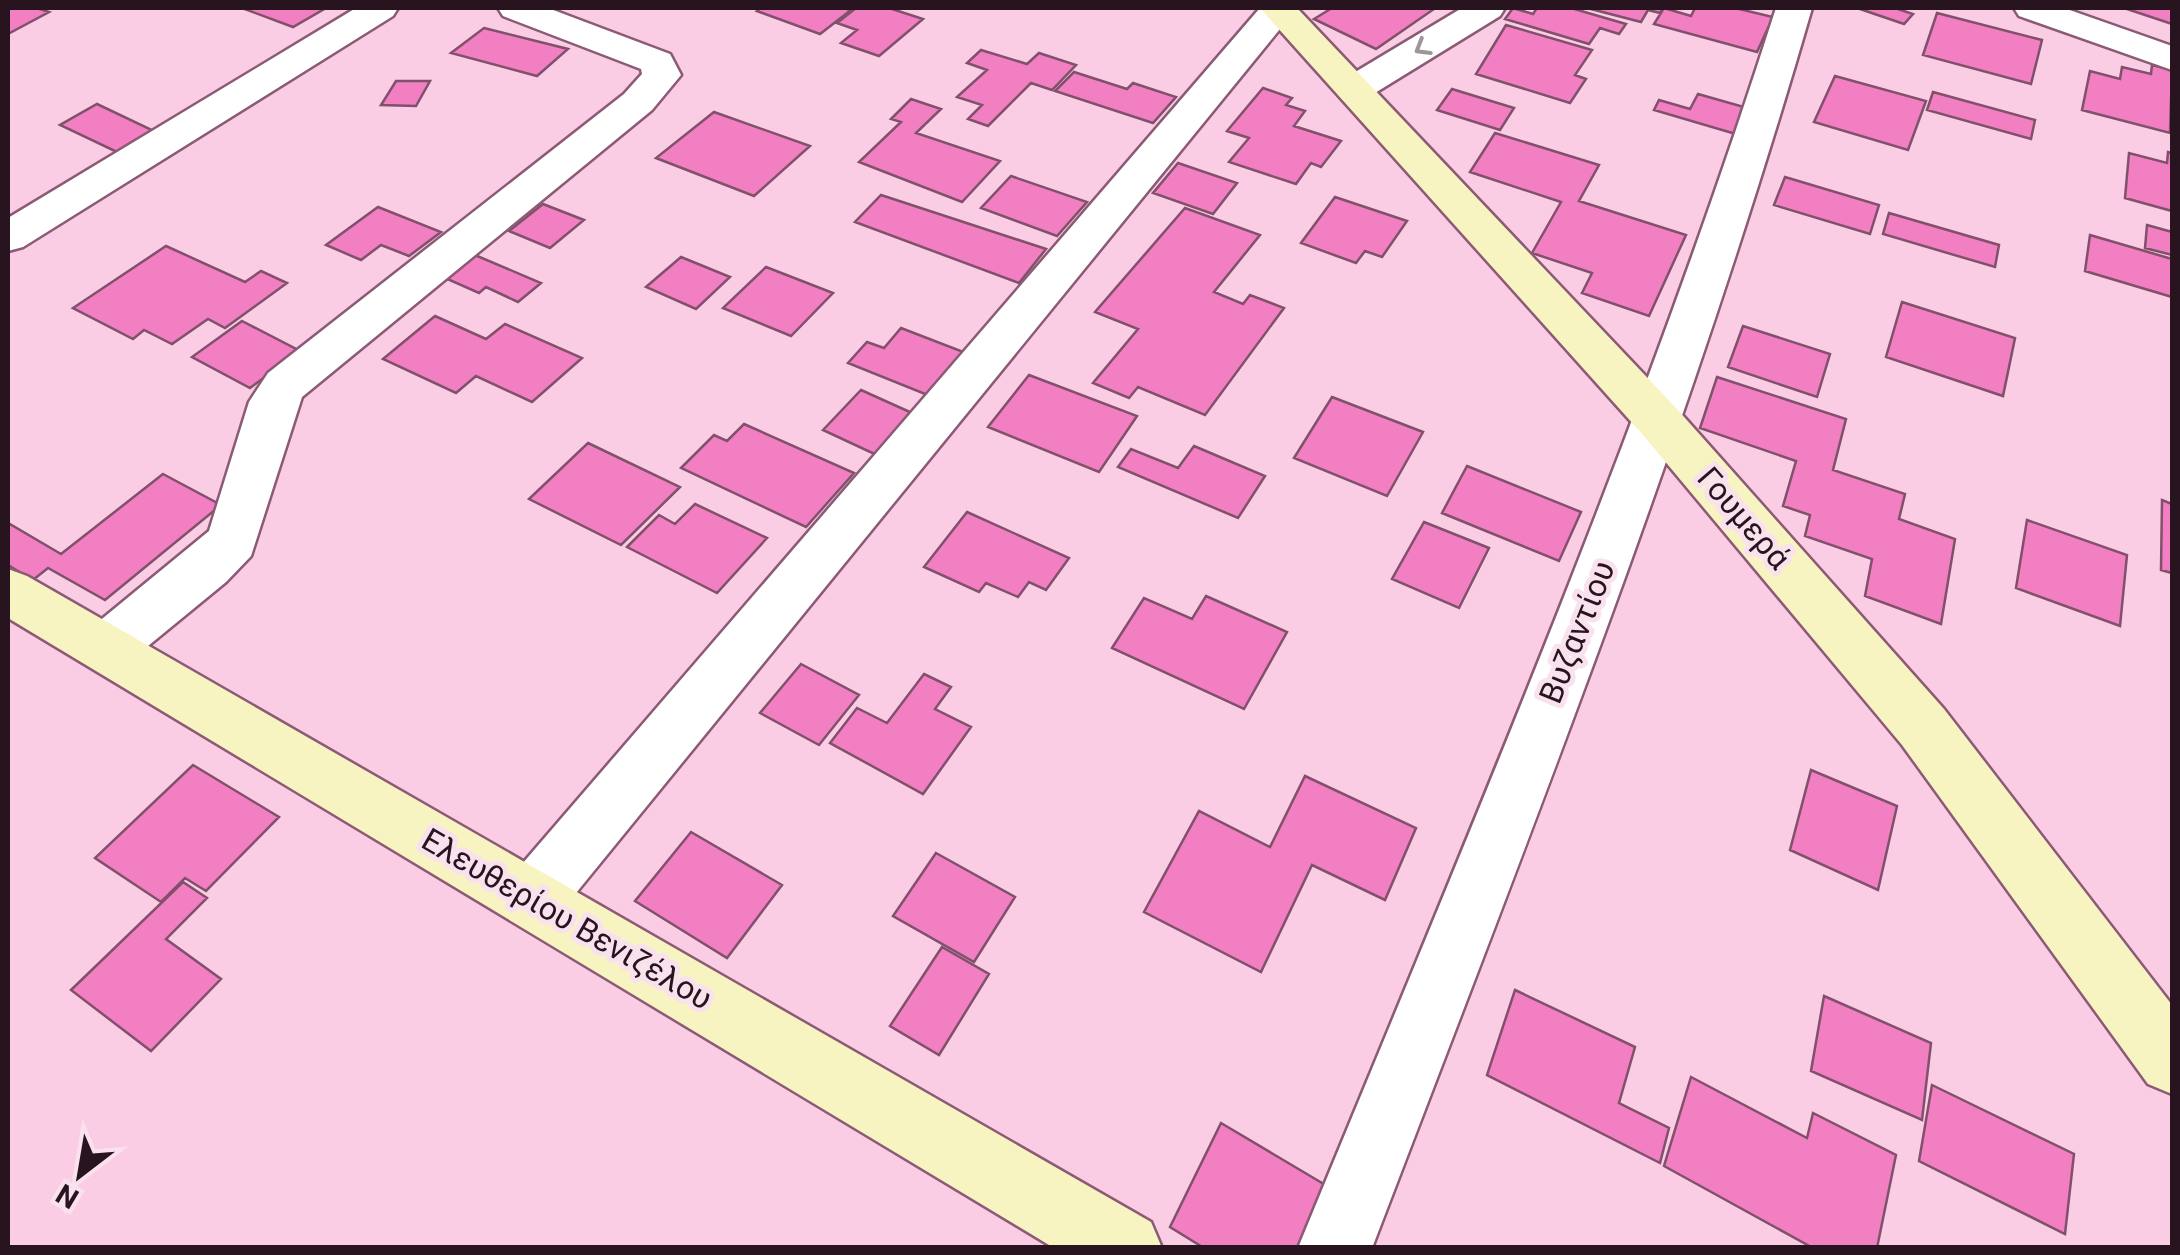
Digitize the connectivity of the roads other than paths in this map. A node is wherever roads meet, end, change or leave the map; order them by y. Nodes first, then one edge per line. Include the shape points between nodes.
1 (380, 8) edge
2 (516, 8) edge
3 (1278, 8) edge
4 (1488, 8) edge
5 (1794, 8) edge
6 (2032, 8) edge
7 (2172, 60) edge
8 (1356, 88) junction
9 (8, 238) edge
10 (1660, 422) junction
11 (8, 591) edge
12 (106, 648) junction
13 (532, 898) junction
14 (2172, 1060) edge
15 (1126, 1248) edge
16 (1335, 1248) edge

1 - 9 street
2 - 12 street via 656,62 662,74 638,102 285,385 272,402 232,541
3 - 8 street, Γουμερά
3 - 13 street
4 -> 8 street
5 - 10 street, Βυζαντίου
6 - 7 street
8 - 10 street, Γουμερά
10 - 14 street, Γουμερά via 1923,727
10 - 16 street, Βυζαντίου
11 - 12 street, Ελευθερίου Βενιζέλου
12 - 13 street, Ελευθερίου Βενιζέλου
13 - 15 street, Ελευθερίου Βενιζέλου

